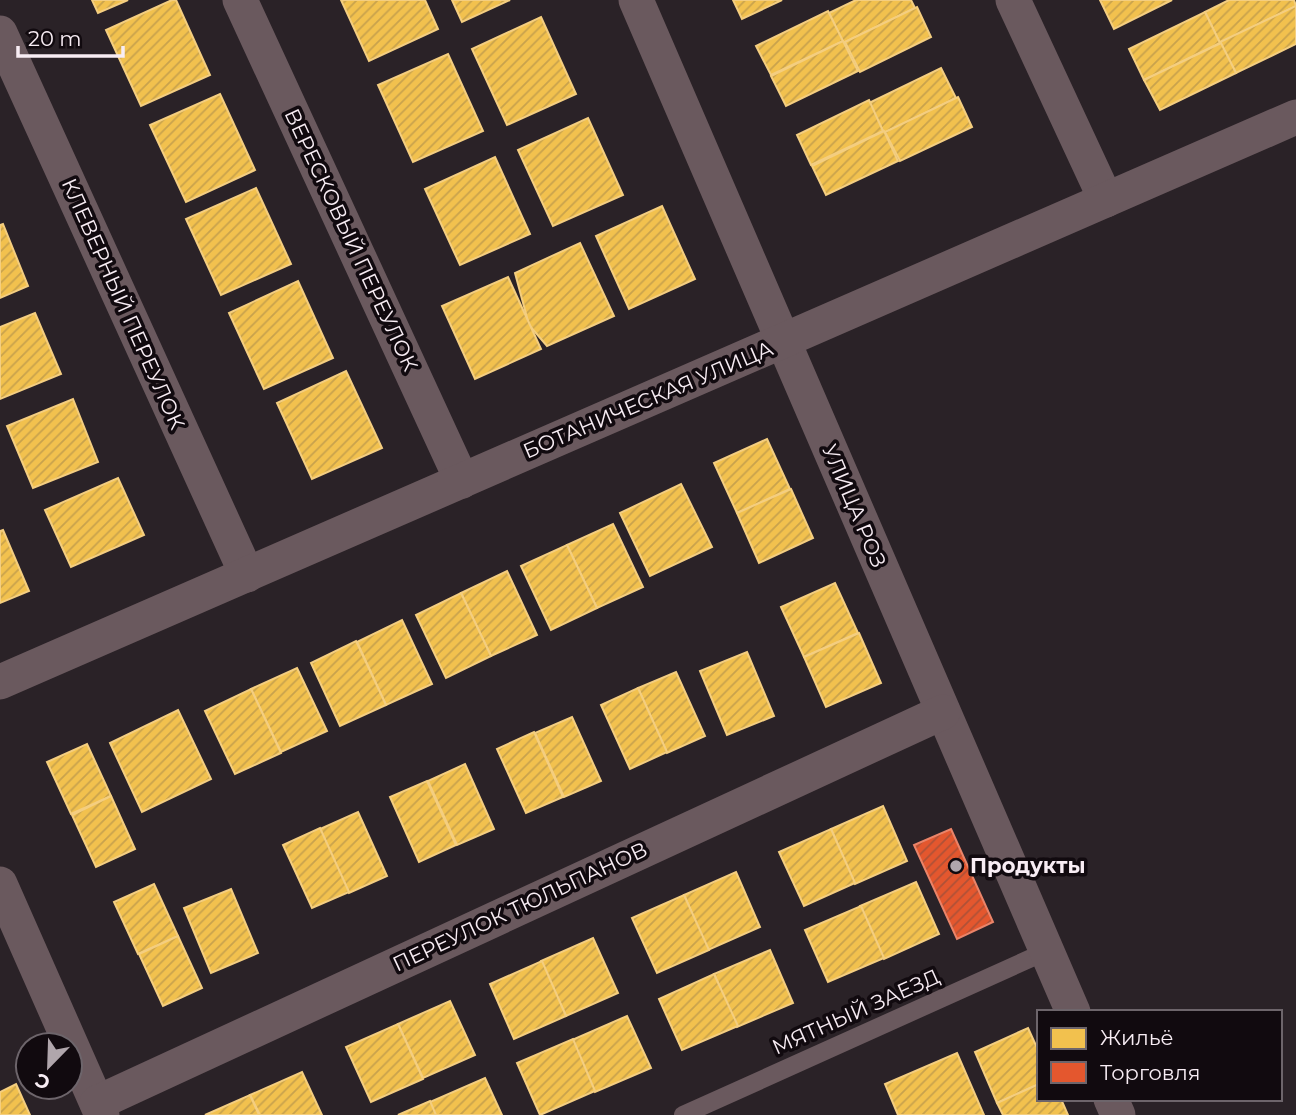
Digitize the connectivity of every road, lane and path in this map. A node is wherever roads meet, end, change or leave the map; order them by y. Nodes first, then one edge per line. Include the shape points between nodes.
1 (240, 0) edge
2 (636, 0) edge
3 (1013, 0) edge
4 (0, 33) edge
5 (1296, 117) edge
6 (1106, 200) junction
7 (783, 342) junction
8 (462, 481) junction
9 (247, 575) junction
10 (0, 682) edge
11 (943, 712) junction
12 (0, 884) edge
13 (1047, 951) junction
14 (1072, 1010) edge
15 (99, 1109) edge
16 (683, 1115) edge

1 - 8 street, ВЕРЕСКОВЫЙ ПЕРЕУЛОК
2 - 7 street, УЛИЦА РОЗ
3 - 6 street
4 - 9 street, КЛЕВЕРНЫЙ ПЕРЕУЛОК
5 - 6 street, БОТАНИЧЕСКАЯ УЛИЦА
6 - 7 street, БОТАНИЧЕСКАЯ УЛИЦА
7 - 8 street, БОТАНИЧЕСКАЯ УЛИЦА
7 - 11 street, УЛИЦА РОЗ
8 - 9 street, БОТАНИЧЕСКАЯ УЛИЦА
9 - 10 street, БОТАНИЧЕСКАЯ УЛИЦА
11 - 13 street, УЛИЦА РОЗ
11 - 15 street, ПЕРЕУЛОК ТЮЛЬПАНОВ
12 - 15 street
13 - 14 street, УЛИЦА РОЗ
13 - 16 lane, МЯТНЫЙ ЗАЕЗД

